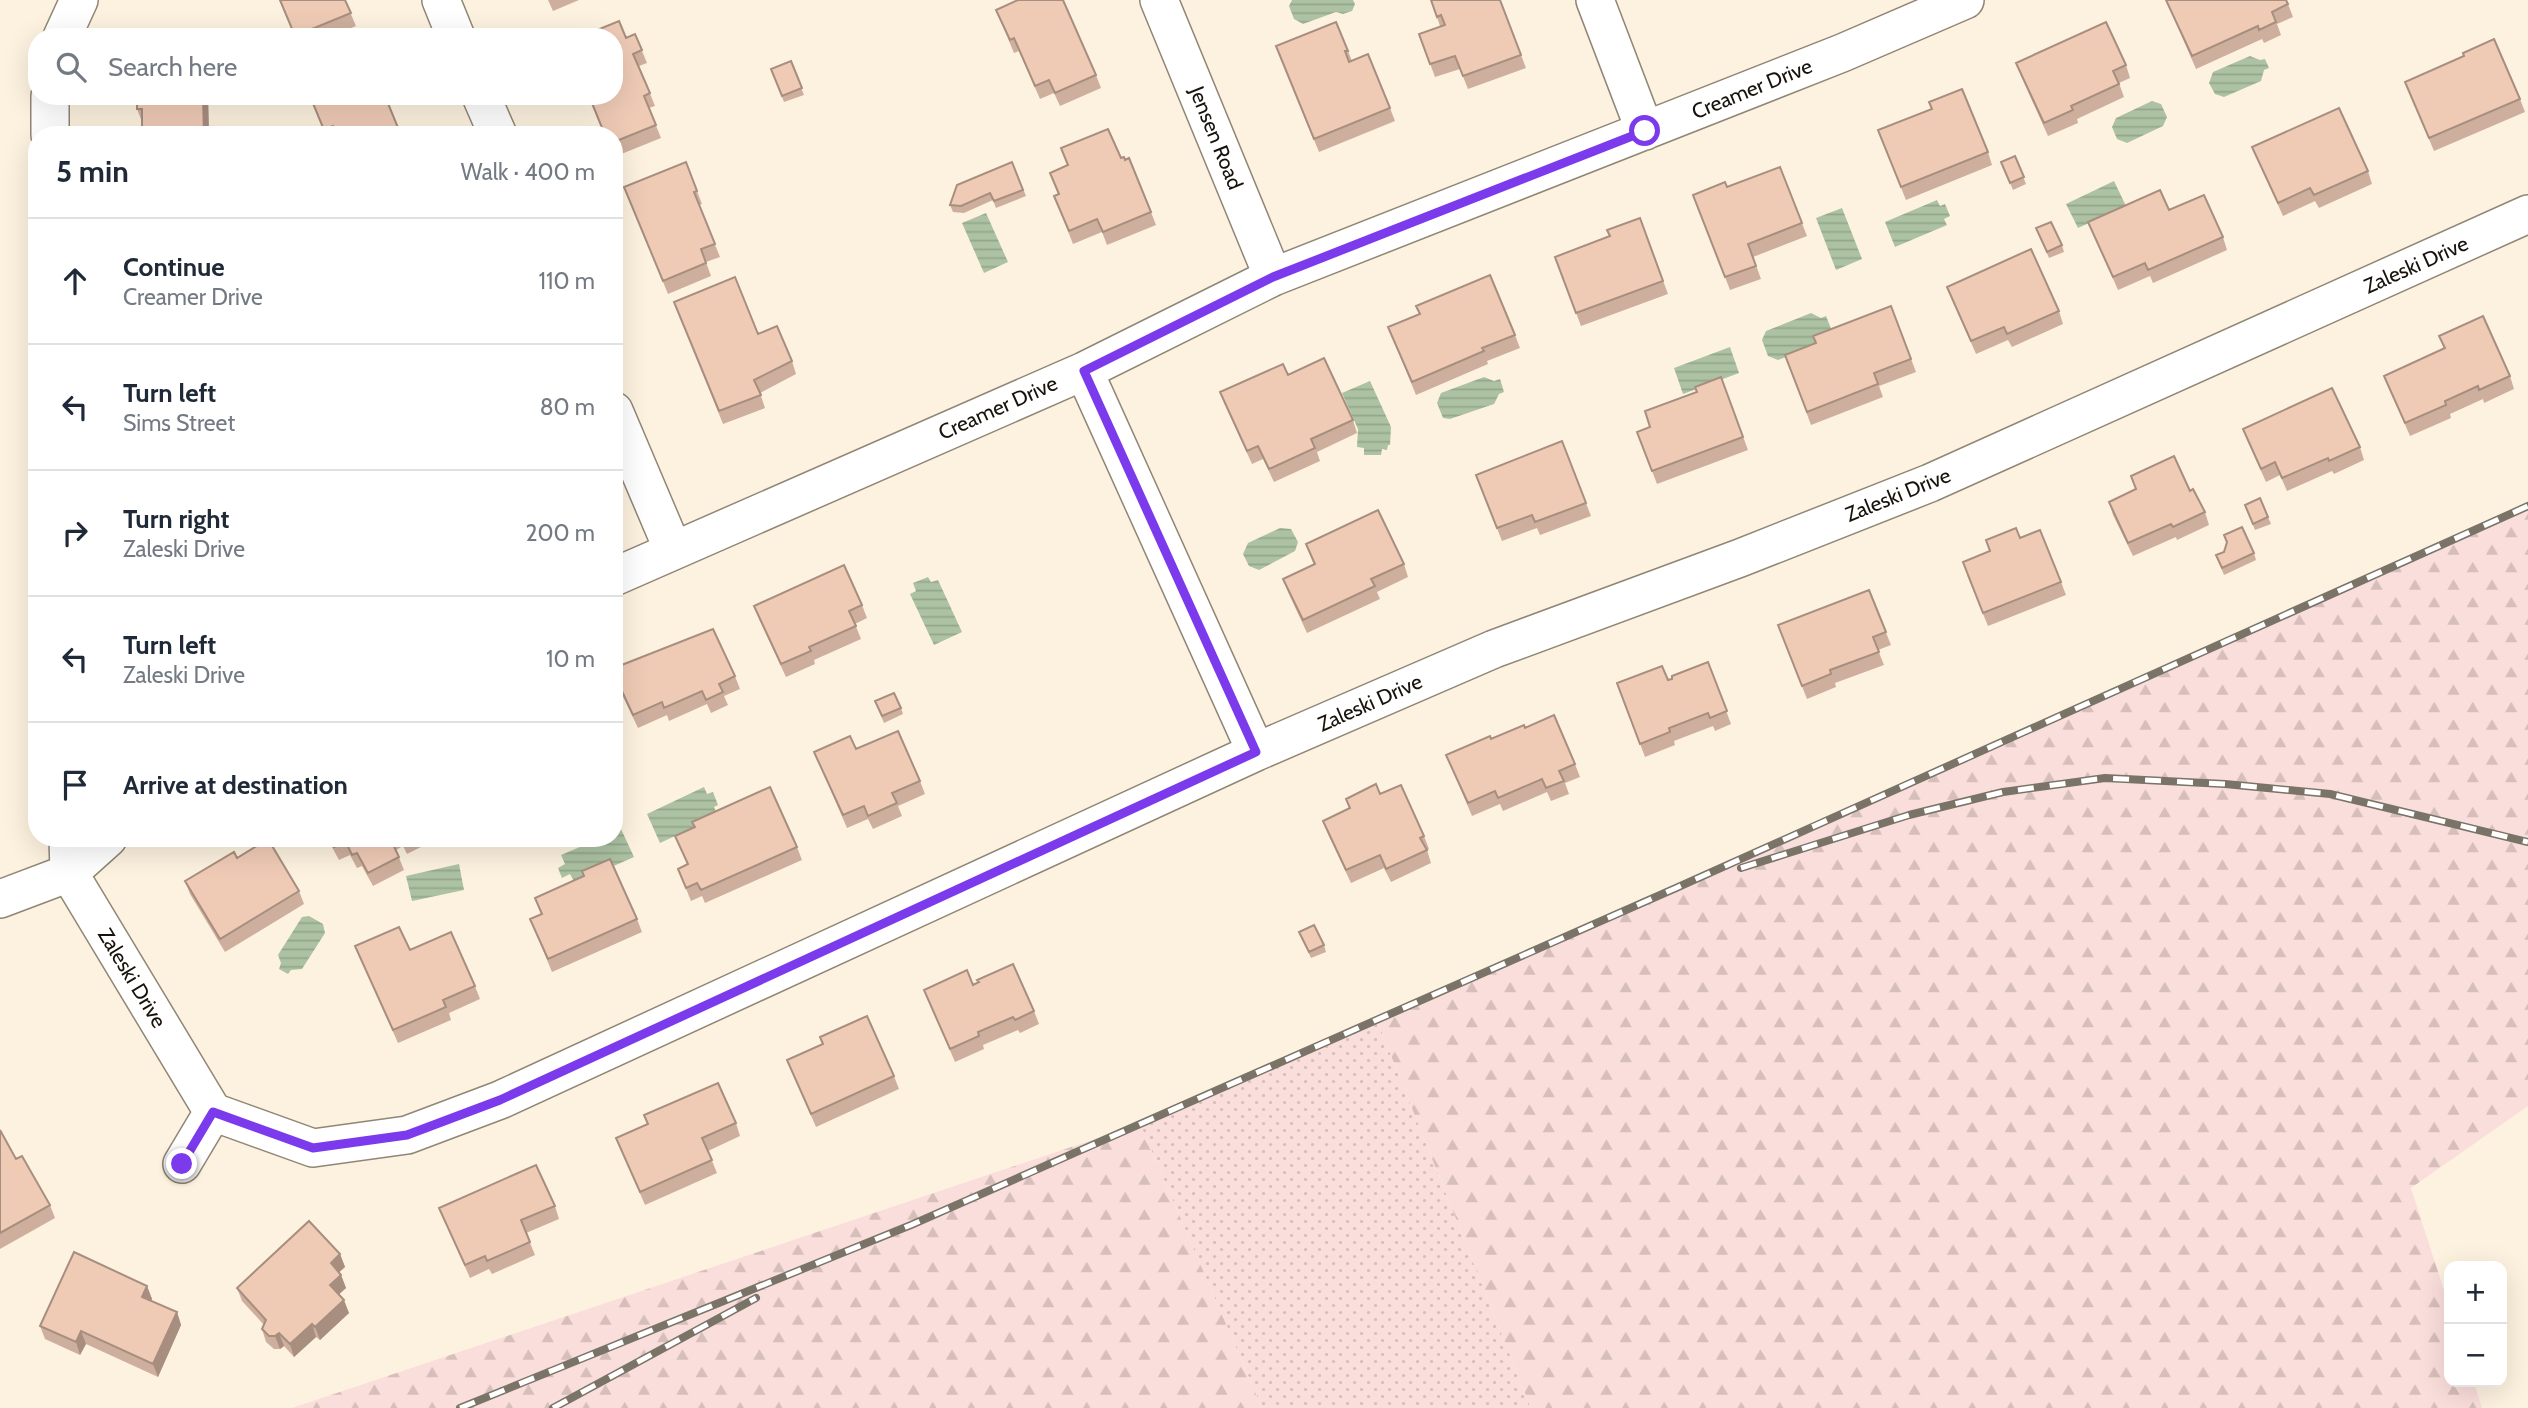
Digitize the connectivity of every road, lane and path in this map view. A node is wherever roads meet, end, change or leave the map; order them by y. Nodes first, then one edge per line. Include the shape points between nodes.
1 (79, 0) edge
2 (441, 0) edge
3 (1159, 0) edge
4 (1595, 0) edge
5 (1965, 0) edge
6 (66, 28) edge
7 (452, 28) edge
8 (50, 105) edge
9 (485, 105) edge
10 (50, 126) edge
11 (494, 126) edge
12 (1645, 131) junction
13 (2528, 214) edge
14 (1273, 277) junction
15 (1084, 371) junction
16 (623, 432) edge
17 (673, 550) junction
18 (623, 573) edge
19 (1256, 752) junction
20 (87, 847) edge
21 (68, 855) edge
22 (0, 899) edge
23 (213, 1112) junction
24 (182, 1164) dead end

1 - 6 street
2 - 7 street
3 - 14 street, Jensen Road
4 - 12 street
5 - 12 street, Creamer Drive
8 - 10 street
9 - 11 street
12 - 14 street, Creamer Drive
13 - 19 street, Zaleski Drive via 1930,484 1494,649
14 - 15 street, Creamer Drive
15 - 17 street, Creamer Drive
15 - 19 street
16 - 17 street
17 - 18 street, Creamer Drive
19 - 23 street, Zaleski Drive via 500,1100 407,1135 313,1148
20 - 21 street
21 - 22 street
21 - 23 street, Zaleski Drive
23 - 24 street

